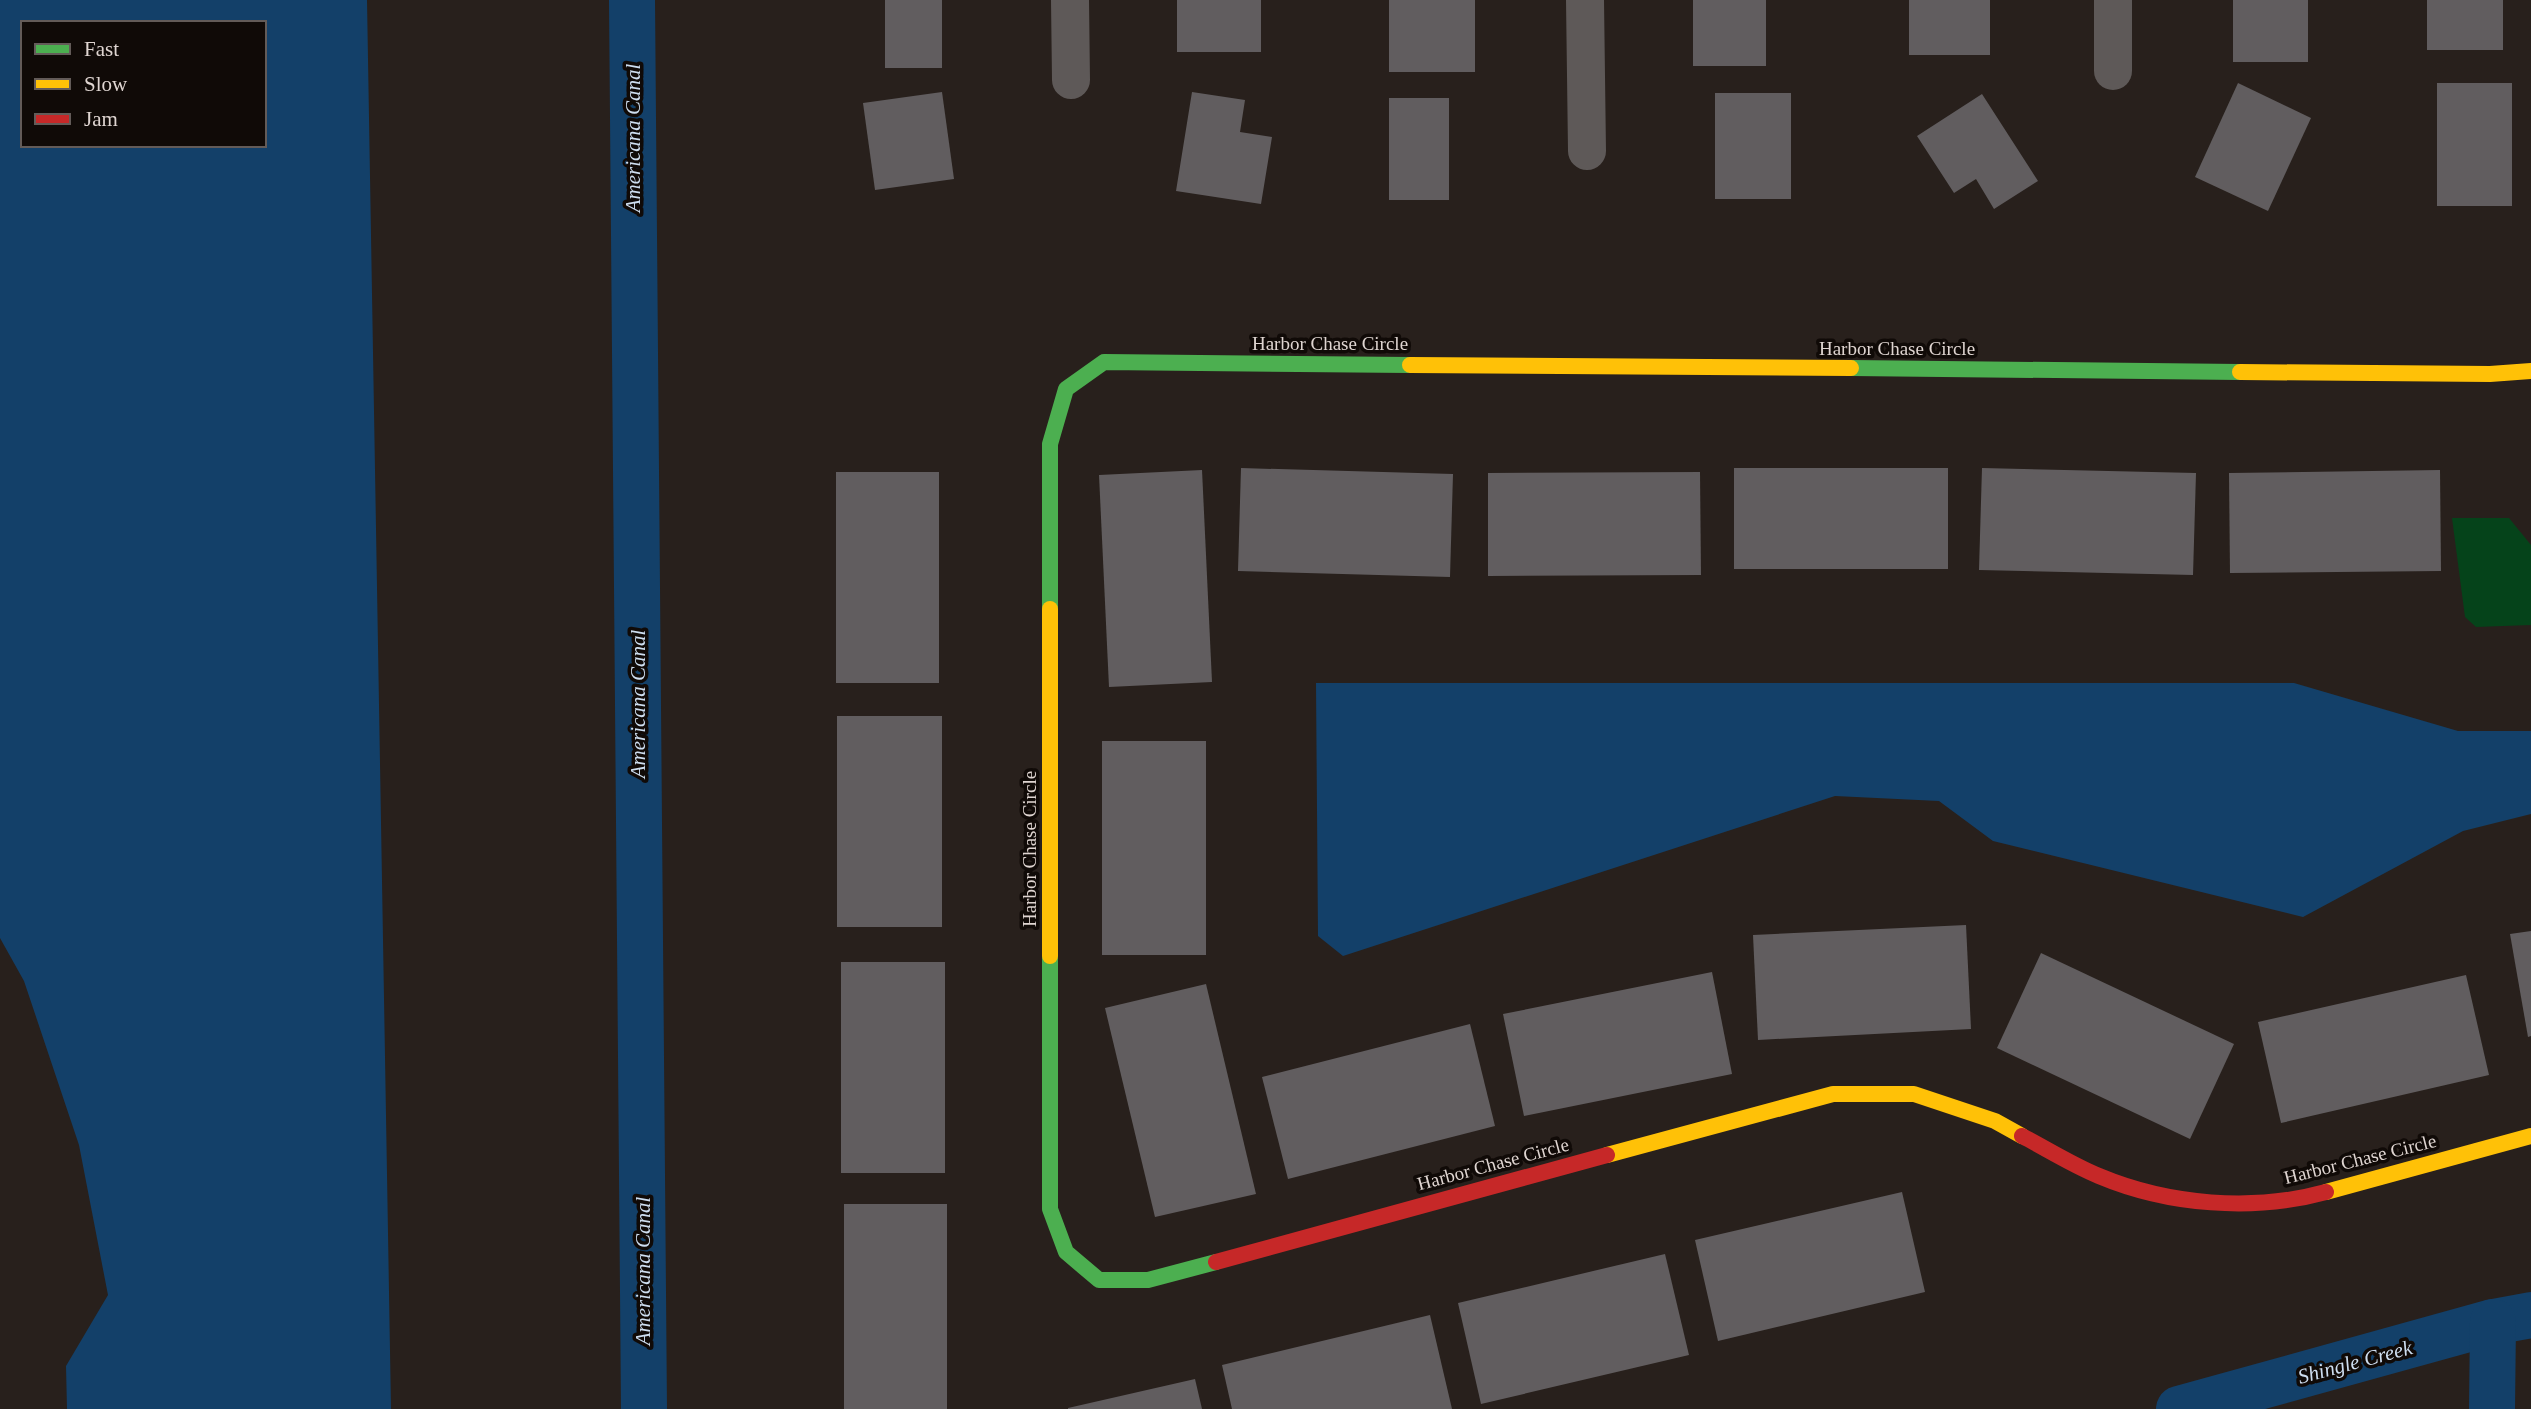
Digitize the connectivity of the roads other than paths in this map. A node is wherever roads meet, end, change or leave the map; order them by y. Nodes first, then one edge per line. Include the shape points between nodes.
1 (1070, 0) edge
2 (1585, 0) edge
3 (2113, 0) edge
4 (2113, 71) dead end
5 (1071, 80) dead end
6 (1587, 152) dead end
7 (2531, 371) edge
8 (2531, 1136) edge

1 - 5 street
2 - 6 street
3 - 4 street
7 - 8 street, Harbor Chase Circle via 1104,362 1066,390 1050,444 1050,1209 1066,1252 1099,1280 1148,1280 1833,1094 1914,1094 1995,1121 2098,1176 2164,1198 2239,1203 2305,1198

